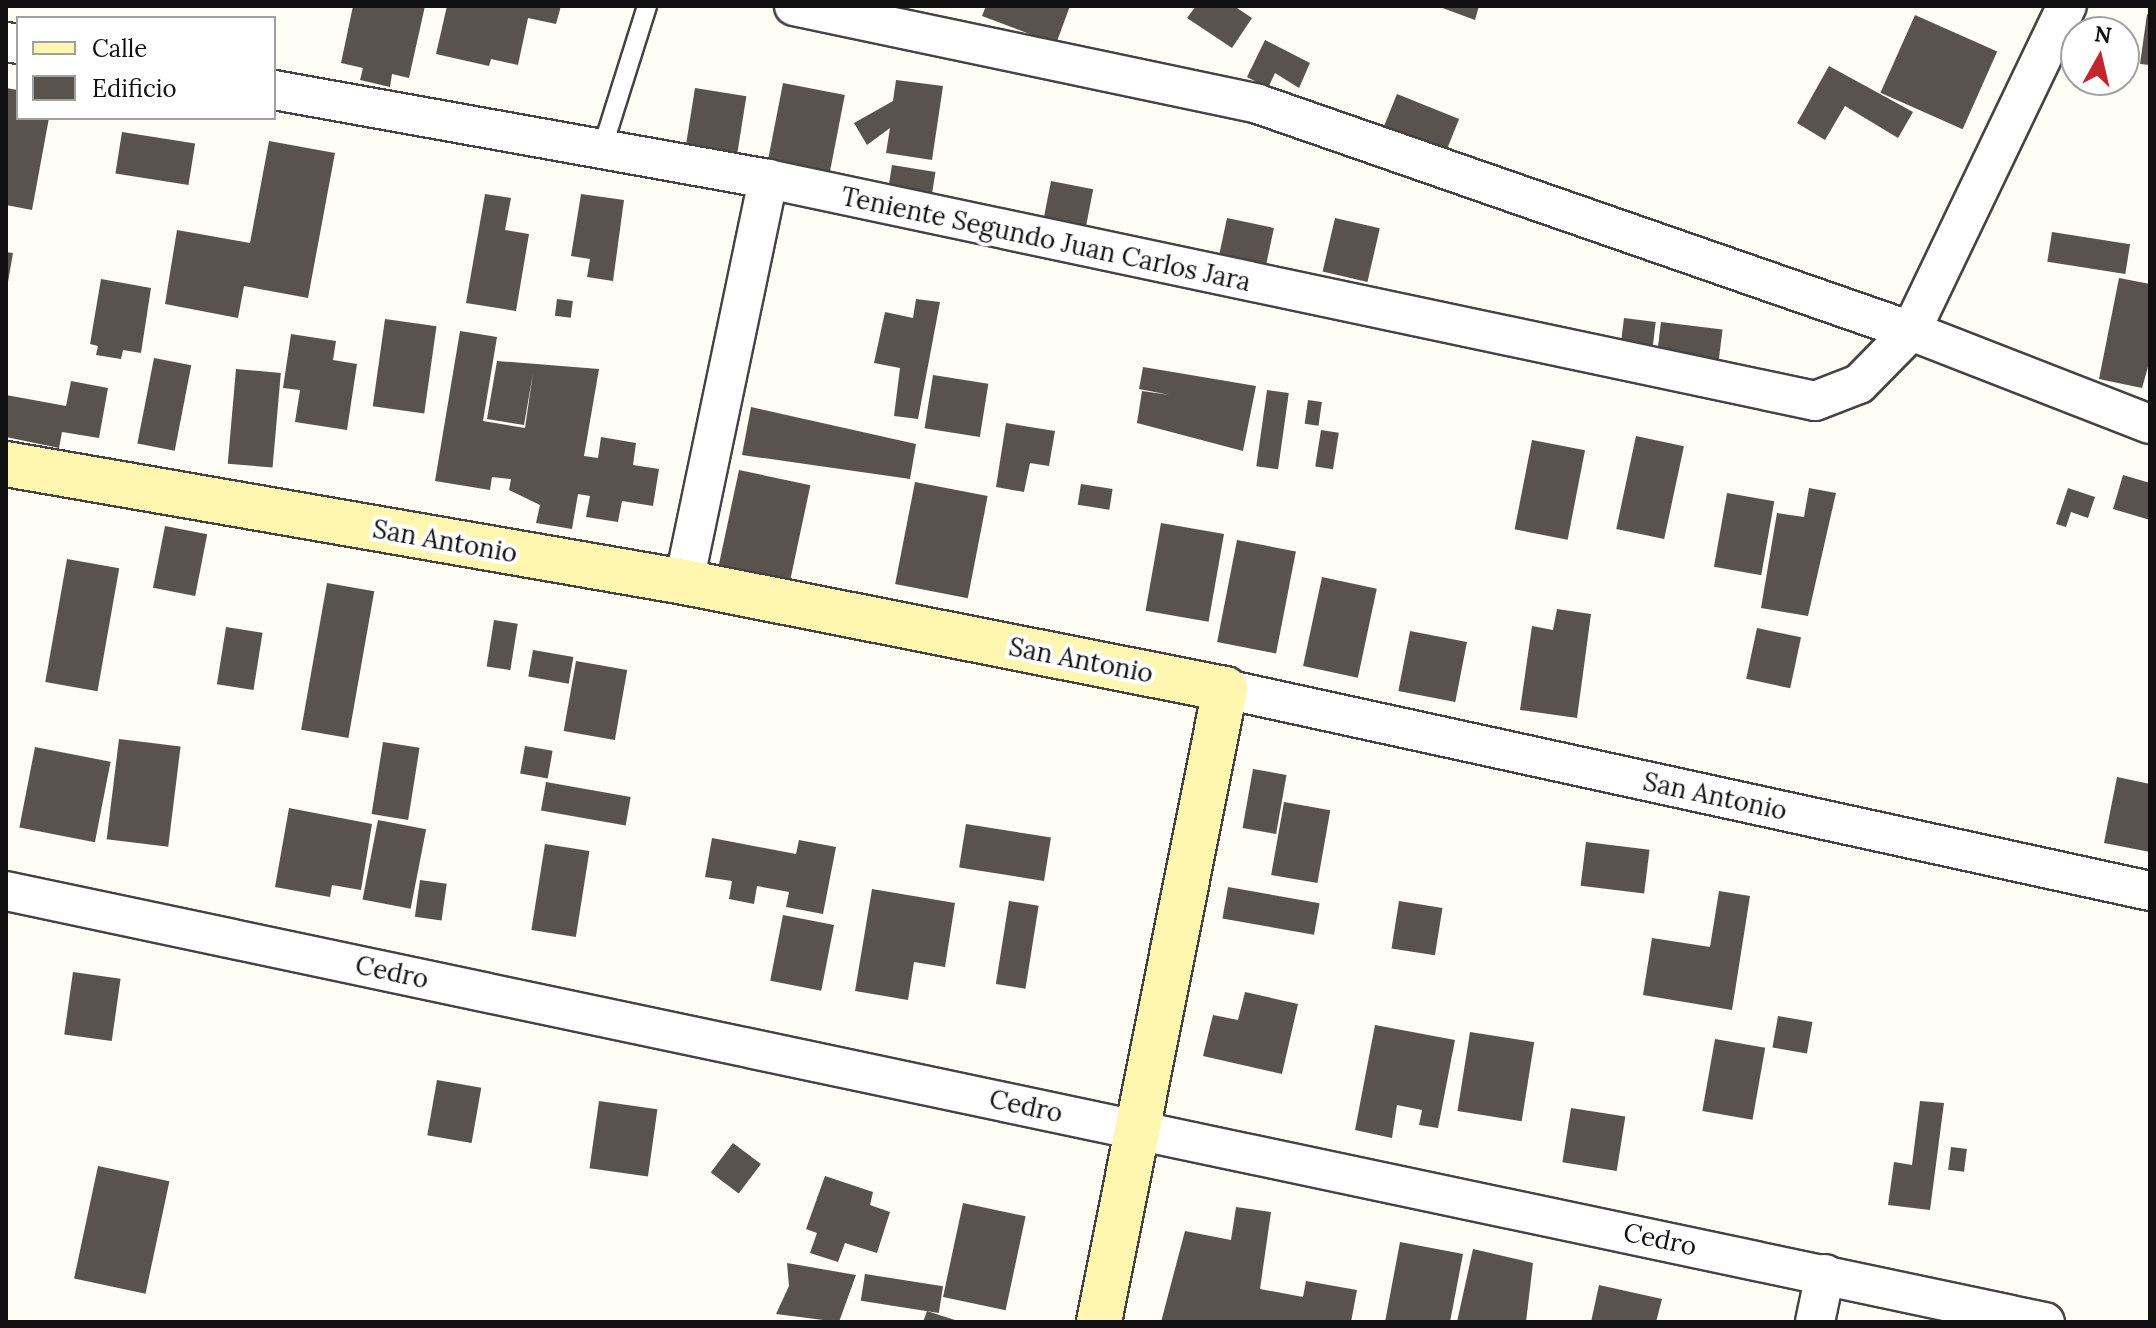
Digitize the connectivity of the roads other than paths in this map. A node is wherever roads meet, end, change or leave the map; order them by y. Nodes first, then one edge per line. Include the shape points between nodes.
1 (647, 6) edge
2 (794, 6) edge
3 (2067, 6) edge
4 (276, 90) edge
5 (602, 149) junction
6 (768, 179) junction
7 (1911, 331) junction
8 (2150, 424) edge
9 (6, 464) edge
10 (684, 582) junction
11 (1225, 689) junction
12 (6, 891) edge
13 (2150, 891) edge
14 (1140, 1130) junction
15 (1825, 1274) junction
16 (1099, 1322) edge
17 (1815, 1322) edge
18 (2045, 1322) edge

1 - 5 lane
2 - 7 street via 1258,104
3 - 7 street
4 - 5 street, Teniente Segundo Juan Carlos Jara
5 - 6 street, Teniente Segundo Juan Carlos Jara
6 - 7 street, Teniente Segundo Juan Carlos Jara via 1815,401 1859,384
6 - 10 street
7 - 8 street
9 - 10 street, San Antonio
10 - 11 street, San Antonio
11 - 13 street, San Antonio
11 - 14 street
12 - 14 street, Cedro
14 - 15 street, Cedro
14 - 16 street
15 - 17 street
15 - 18 street, Cedro

